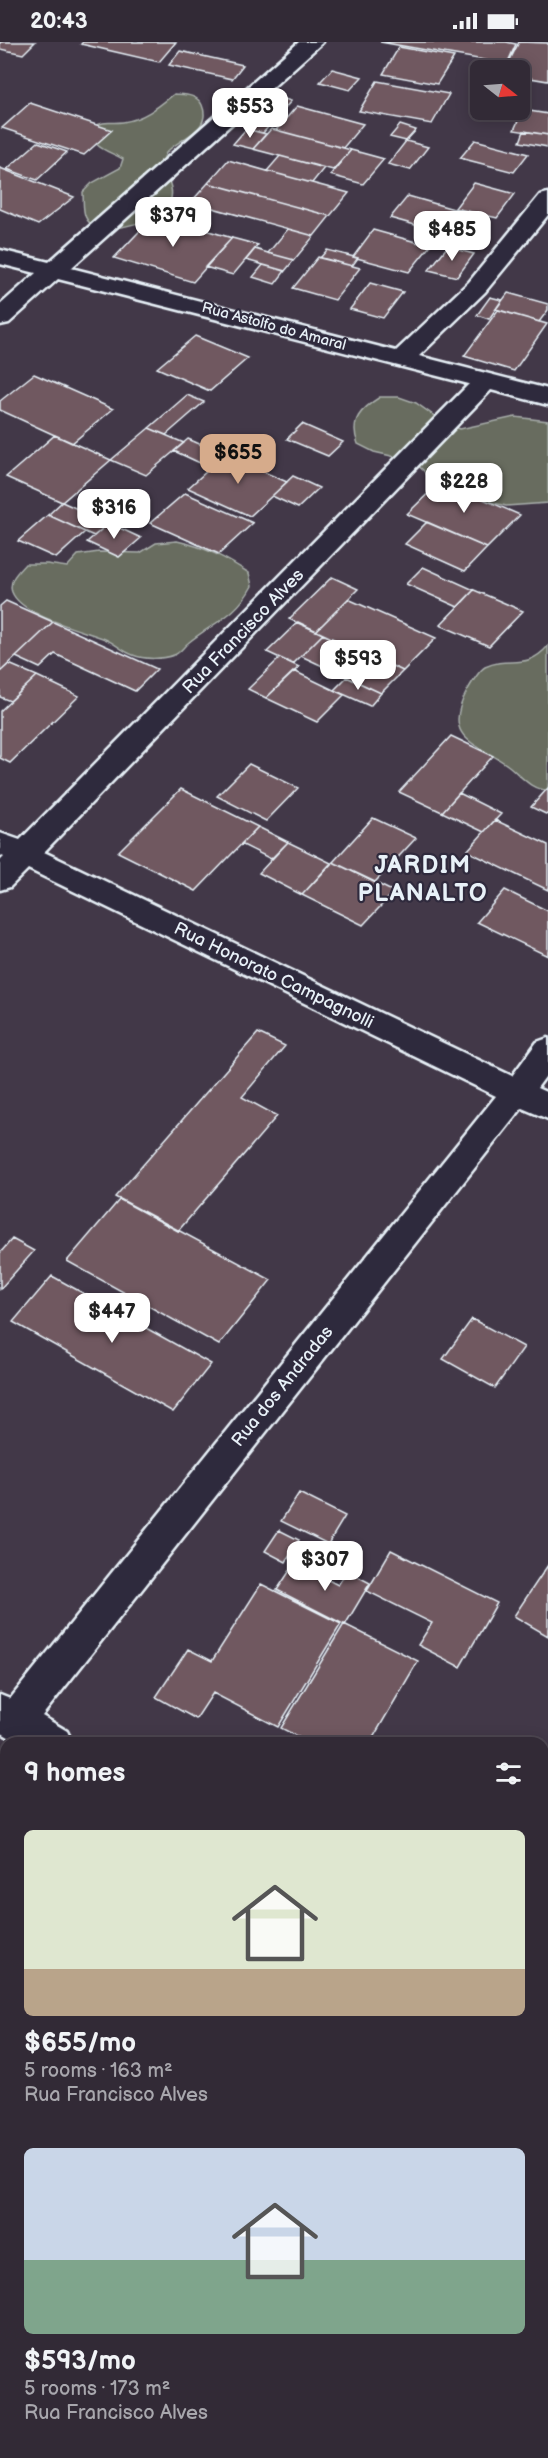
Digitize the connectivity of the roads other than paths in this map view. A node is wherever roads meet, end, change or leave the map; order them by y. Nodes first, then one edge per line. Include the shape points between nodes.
1 (312, 42) edge
2 (548, 200) edge
3 (0, 257) edge
4 (56, 269) junction
5 (0, 318) edge
6 (402, 359) junction
7 (486, 381) junction
8 (548, 397) edge
9 (12, 849) edge
10 (0, 879) edge
11 (548, 1050) edge
12 (517, 1092) junction
13 (548, 1107) edge
14 (8, 1717) edge
15 (43, 1737) edge

1 - 4 street
2 - 6 street via 477,287
3 - 4 street, Rua Astolfo do Amaral
4 - 5 street
4 - 6 street, Rua Astolfo do Amaral
6 - 7 street, Rua Astolfo do Amaral
7 - 8 street, Rua Astolfo do Amaral
7 - 9 street, Rua Francisco Alves
9 - 10 street, Rua Francisco Alves
9 - 12 street, Rua Honorato Campagnolli
11 - 12 street, Rua dos Andradas
12 - 13 street, Rua Honorato Campagnolli
12 - 14 street, Rua dos Andradas
14 - 15 street

